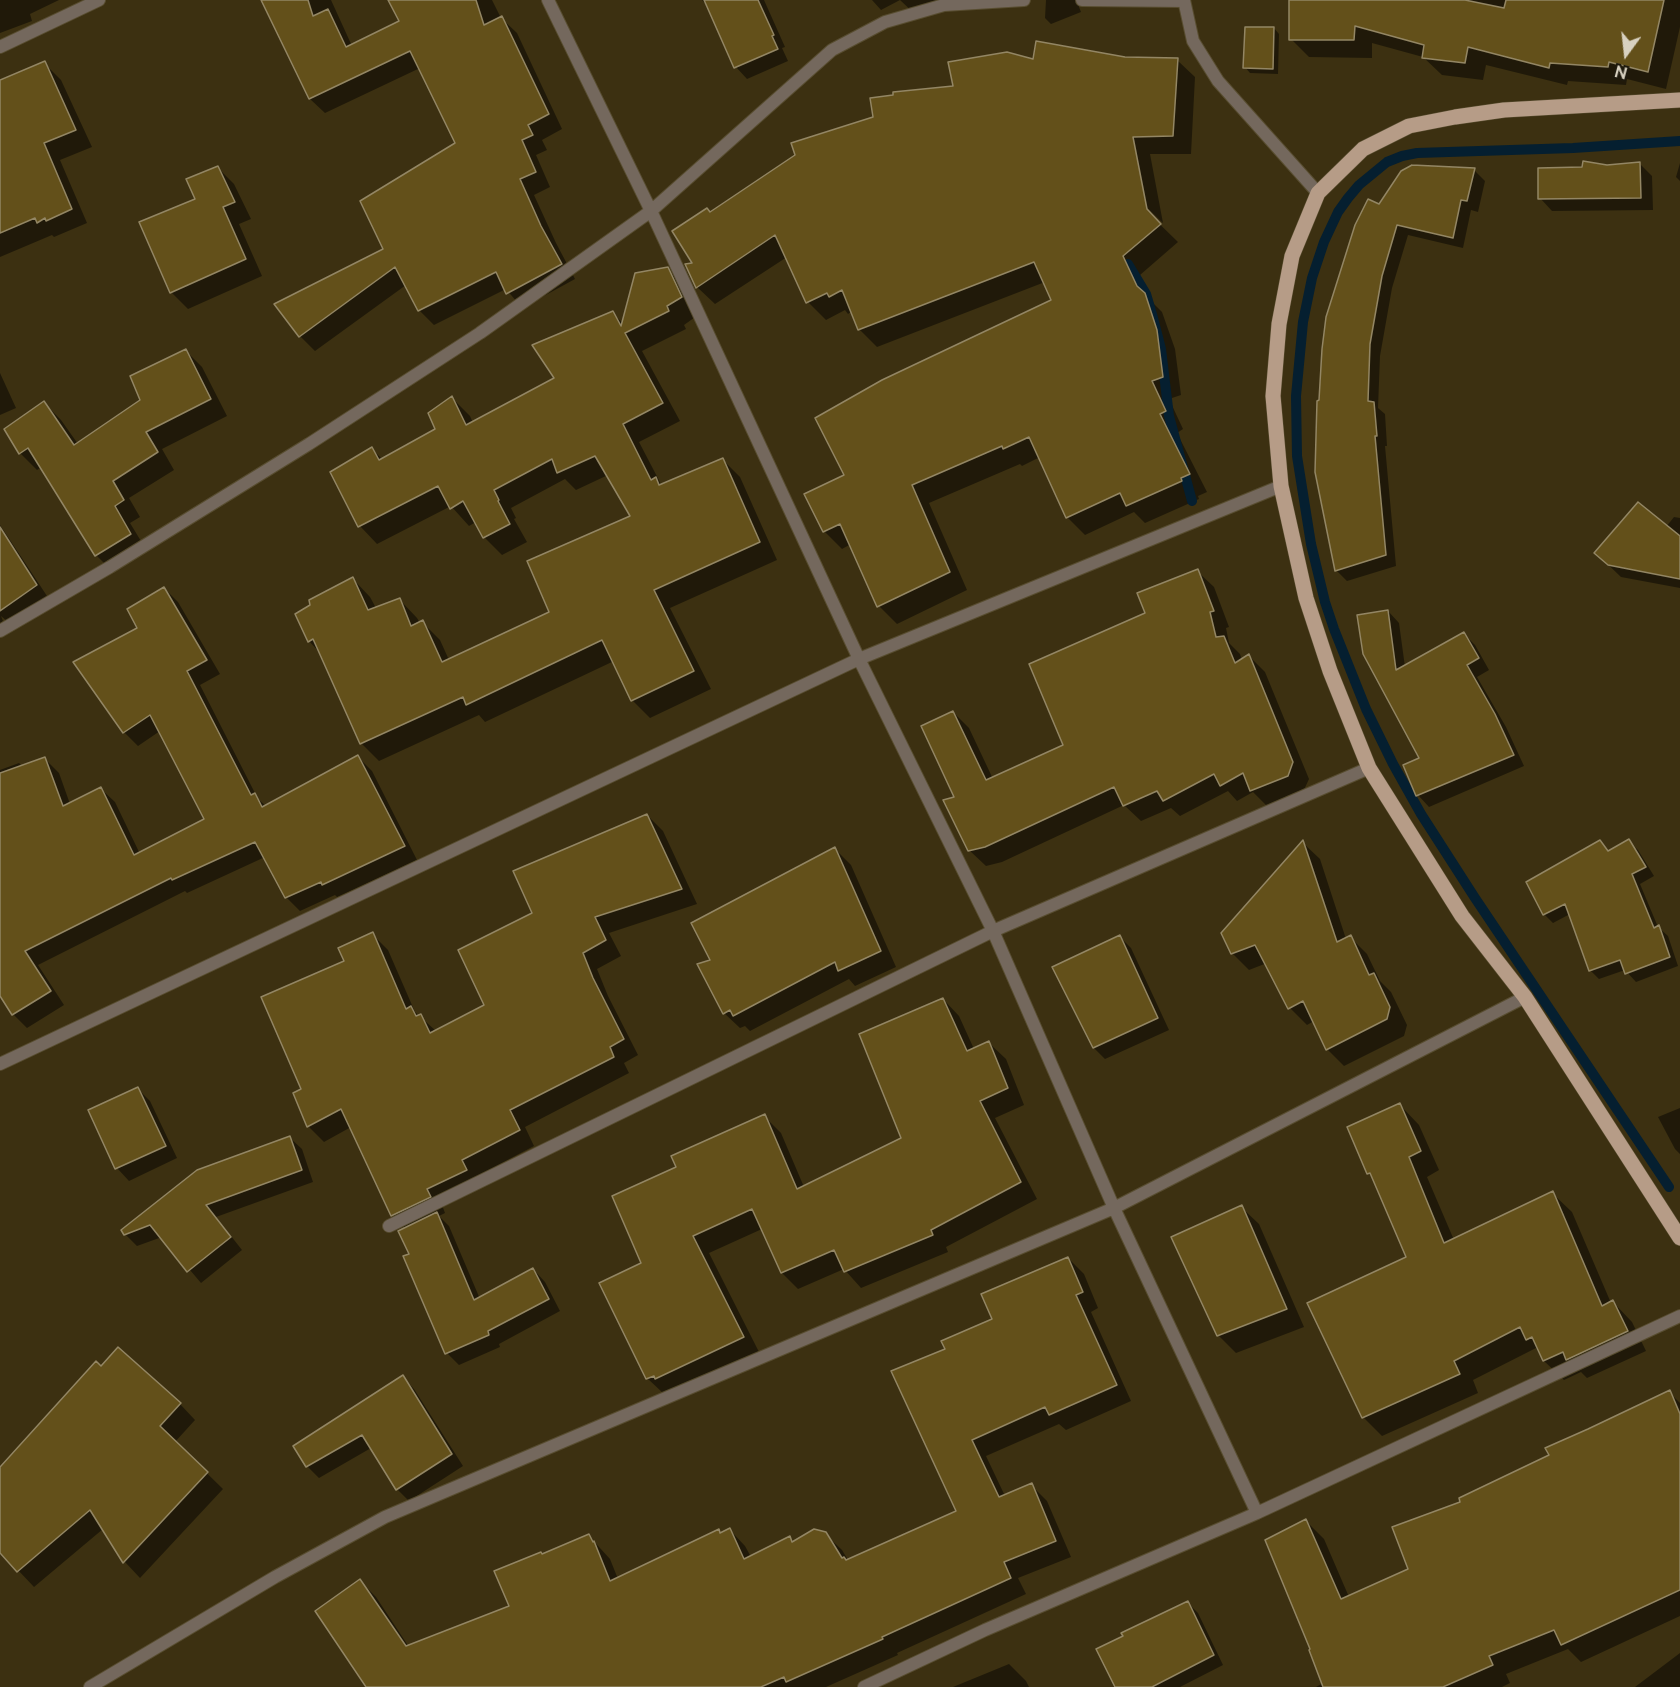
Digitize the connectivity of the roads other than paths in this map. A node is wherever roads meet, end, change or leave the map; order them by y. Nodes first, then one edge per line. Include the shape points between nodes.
1 (99, 0) edge
2 (548, 0) edge
3 (1024, 0) edge
4 (1082, 0) edge
5 (1184, 0) edge
6 (0, 47) edge
7 (1680, 100) edge
8 (1318, 193) junction
9 (651, 211) junction
10 (1281, 486) junction
11 (0, 631) edge
12 (860, 659) junction
13 (1369, 768) junction
14 (993, 931) junction
15 (1525, 997) junction
16 (0, 1064) edge
17 (1114, 1208) junction
18 (389, 1226) dead end
19 (1680, 1238) edge
20 (1680, 1316) edge
21 (1257, 1513) junction
22 (90, 1687) edge
23 (864, 1687) edge

1 - 6 street
2 - 9 street
3 - 9 street via 944,5 885,22 832,50
4 - 5 street
5 - 8 street via 1193,42 1218,81
7 - 8 main road via 1504,110 1409,126 1363,149
8 - 10 main road via 1292,256 1279,324 1273,396
9 - 11 street via 480,333 319,438
9 - 12 street
10 - 12 street
10 - 13 main road via 1306,598
12 - 14 street
12 - 16 street
13 - 14 street
13 - 15 main road via 1462,916
14 - 17 street
14 - 18 street
15 - 17 street
15 - 19 main road
17 - 21 street
17 - 22 street via 385,1517
20 - 21 street
21 - 23 street via 985,1630

